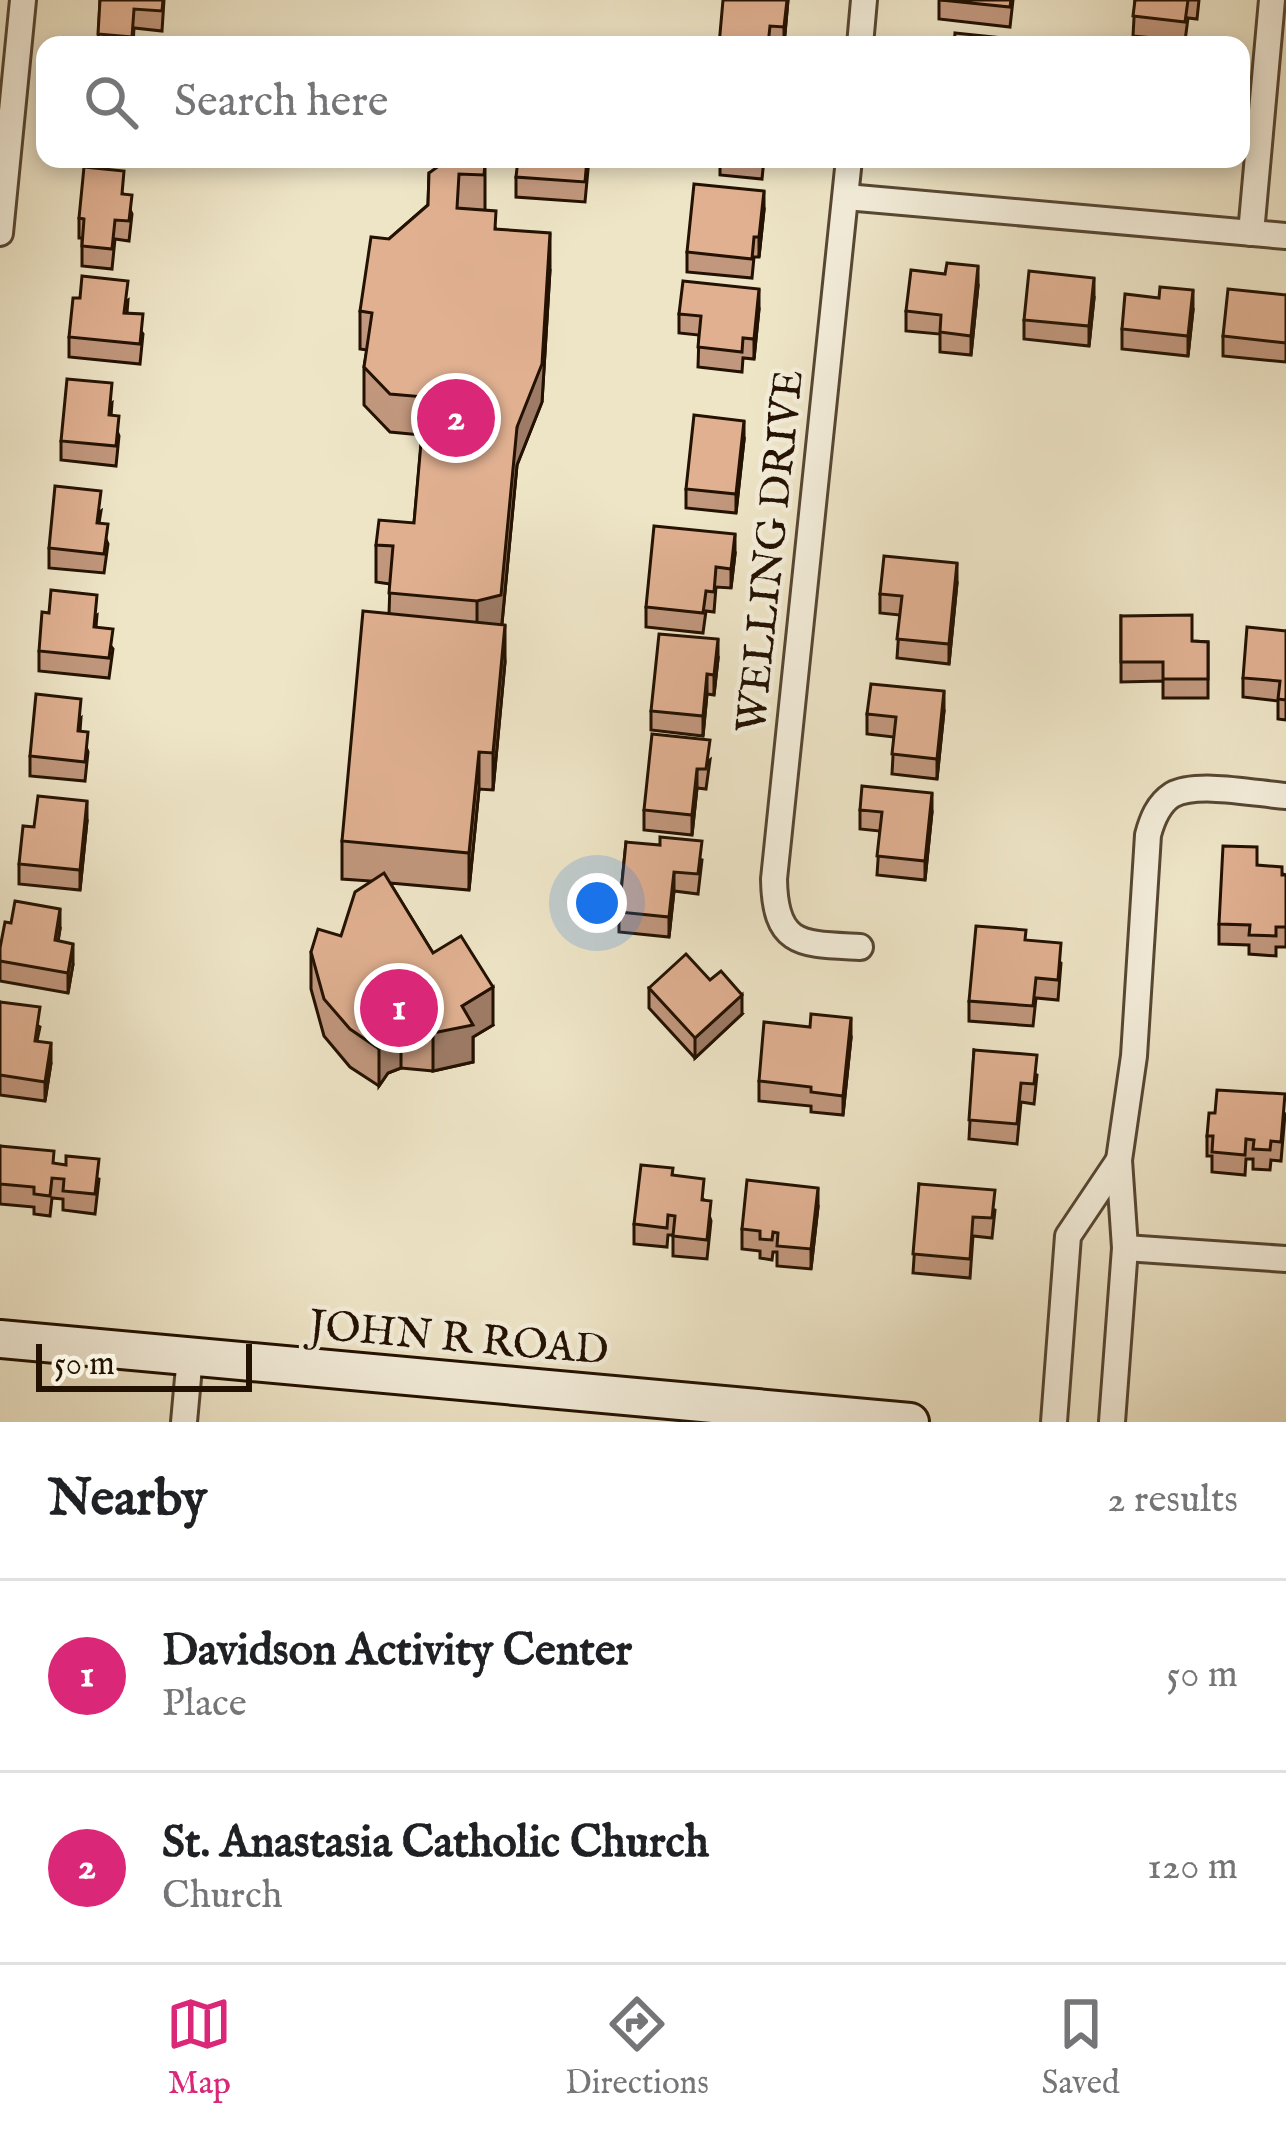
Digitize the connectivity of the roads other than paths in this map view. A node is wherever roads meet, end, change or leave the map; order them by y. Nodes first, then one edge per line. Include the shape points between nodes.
1 (23, 0) edge
2 (864, 0) edge
3 (1272, 0) edge
4 (861, 36) edge
5 (848, 168) edge
6 (846, 197) junction
7 (0, 233) edge
8 (1251, 233) junction
9 (1286, 236) edge
10 (1286, 796) edge
11 (860, 947) dead end
12 (1119, 1160) junction
13 (1125, 1248) junction
14 (1286, 1259) edge
15 (0, 1339) edge
16 (190, 1357) junction
17 (184, 1422) edge
18 (910, 1422) edge
19 (1054, 1422) edge
20 (1112, 1422) edge

1 - 7 street
2 - 4 street
3 - 8 street
5 - 6 street, WELLING DRIVE
6 - 8 street
6 - 11 street, WELLING DRIVE via 774,907 788,933 802,940
8 - 9 street
10 - 12 street via 1186,790 1152,820
12 - 13 street
12 - 19 street via 1068,1236
13 - 14 street
13 - 20 street
15 - 16 main road, JOHN R ROAD
16 - 17 street
16 - 18 main road, JOHN R ROAD

